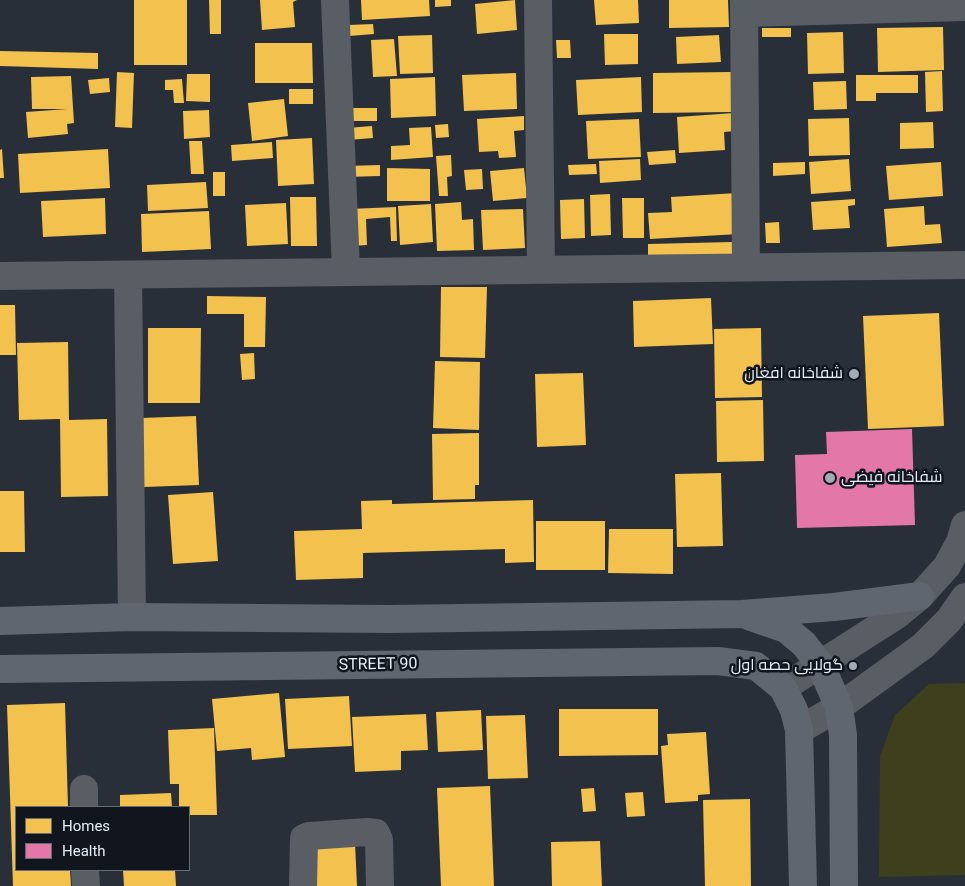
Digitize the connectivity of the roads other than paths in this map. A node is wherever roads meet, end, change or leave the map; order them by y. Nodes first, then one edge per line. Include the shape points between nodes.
1 (335, 0) edge
2 (538, 0) edge
3 (744, 7) edge
4 (965, 7) edge
5 (965, 265) edge
6 (746, 267) junction
7 (541, 270) junction
8 (346, 272) junction
9 (128, 274) junction
10 (0, 276) edge
11 (965, 525) edge
12 (920, 596) junction
13 (965, 597) edge
14 (742, 614) junction
15 (132, 617) junction
16 (0, 621) edge
17 (820, 666) junction
18 (0, 669) edge
19 (783, 688) junction
20 (839, 707) junction
21 (799, 730) junction
22 (85, 871) edge
23 (86, 886) edge
24 (303, 886) edge
25 (380, 886) edge
26 (802, 886) edge
27 (844, 886) edge

1 - 8 street
2 - 7 street
3 - 4 street
3 - 6 street
5 - 6 street
6 - 7 street
7 - 8 street
8 - 9 street
9 - 10 street
9 - 15 street
11 - 12 street via 960,542 946,566
12 - 14 main road
12 - 17 street
13 - 20 street via 949,620 923,646
14 - 15 main road via 390,619
14 - 17 main road via 786,629 804,644
15 - 16 main road
17 - 19 street
17 - 20 main road
18 - 19 main road, STREET 90 via 718,661 756,666
19 - 21 main road
20 - 21 street
20 - 27 main road
21 - 26 main road
22 - 23 street
24 - 25 street via 304,838 367,832 376,834 379,840

